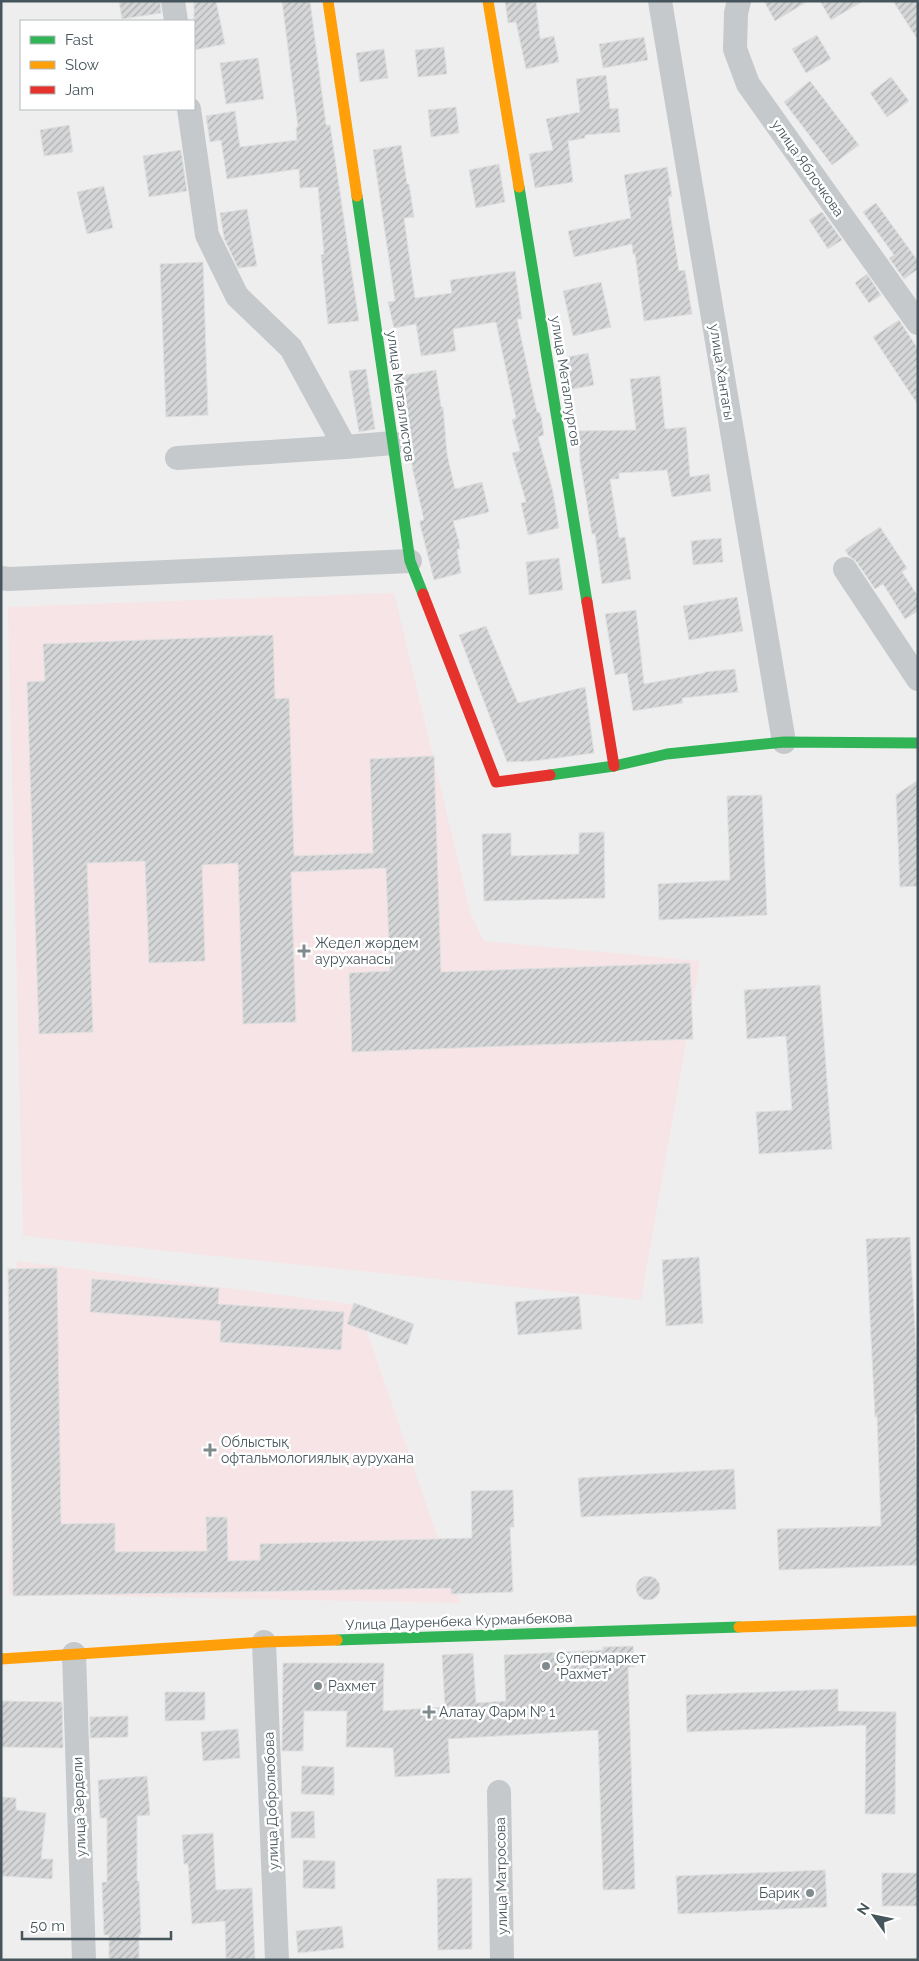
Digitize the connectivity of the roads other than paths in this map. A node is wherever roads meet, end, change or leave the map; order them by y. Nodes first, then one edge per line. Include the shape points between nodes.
1 (173, 1) edge
2 (328, 1) edge
3 (488, 1) edge
4 (660, 1) edge
5 (739, 1) edge
6 (176, 20) edge
7 (189, 110) edge
8 (918, 322) edge
9 (392, 443) junction
10 (345, 447) junction
11 (177, 458) dead end
12 (410, 561) junction
13 (845, 569) dead end
14 (1, 578) edge
15 (918, 679) edge
16 (784, 742) junction
17 (918, 743) edge
18 (614, 766) junction
19 (918, 1621) edge
20 (264, 1642) junction
21 (74, 1654) junction
22 (1, 1659) edge
23 (499, 1792) dead end
24 (84, 1960) edge
25 (277, 1960) edge
26 (502, 1960) edge

1 - 6 street
2 - 9 street, улица Металлистов
3 - 18 street, улица Металлургов
4 - 16 street, улица Хантагы
5 - 8 street, улица Яблочкова via 735,49 748,84
7 - 10 street via 207,235 237,296 291,348
9 - 10 street
9 - 12 street, улица Металлистов
10 - 11 street
12 - 14 street
12 - 18 street, улица Металлистов via 496,782
13 - 15 street
16 - 17 street
16 - 18 street via 667,754
19 - 20 street, Улица Дауренбека Курманбекова
20 - 21 street, Улица Дауренбека Курманбекова
20 - 25 street, улица Добролюбова
21 - 22 street, Улица Дауренбека Курманбекова
21 - 24 street, улица Зердели
23 - 26 street, улица Матросова

